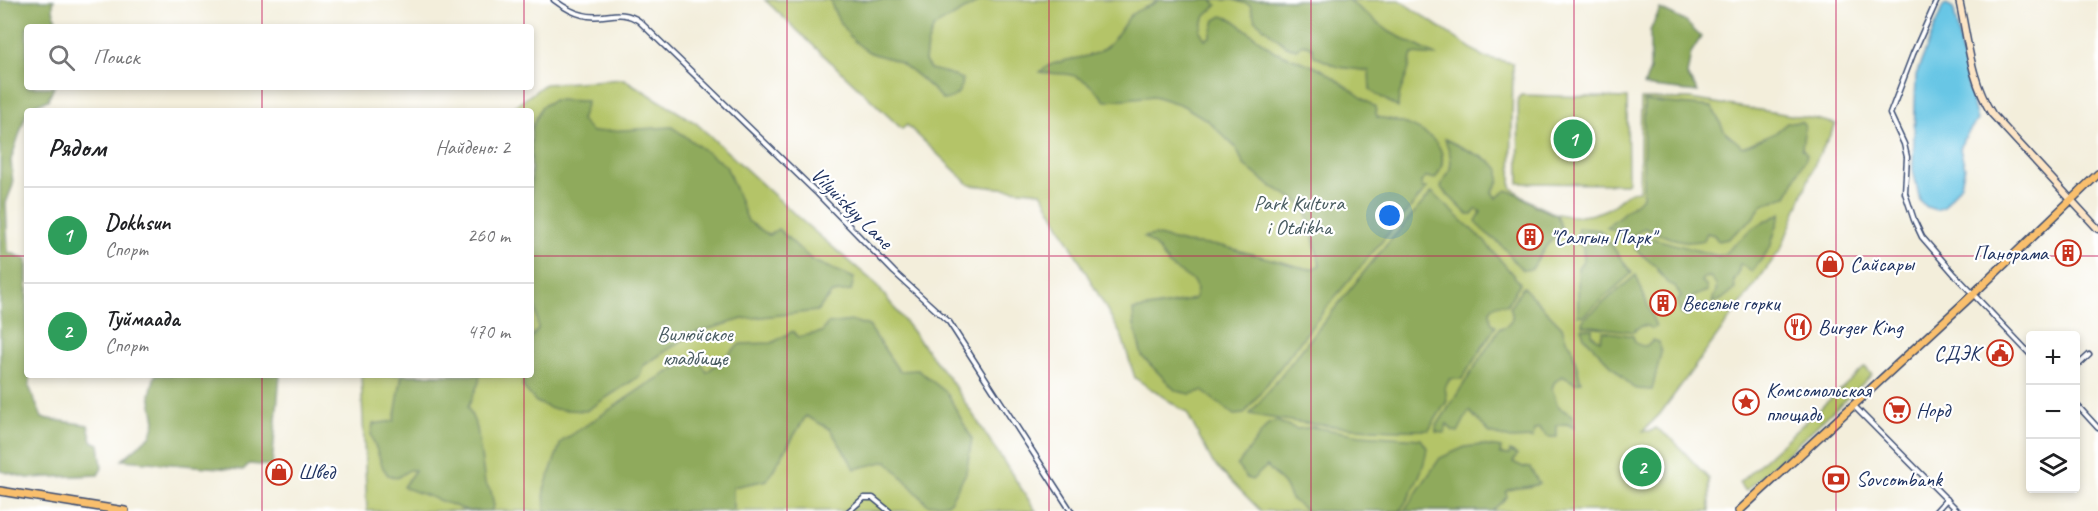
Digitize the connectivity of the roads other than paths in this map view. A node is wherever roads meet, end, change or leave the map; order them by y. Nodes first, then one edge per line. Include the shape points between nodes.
1 (554, 0) edge
2 (1937, 0) edge
3 (1959, 0) edge
4 (2098, 174) edge
5 (2070, 200) junction
6 (2098, 229) edge
7 (1972, 294) junction
8 (2026, 349) edge
9 (2089, 355) dead end
10 (2080, 364) edge
11 (1853, 405) junction
12 (2080, 408) edge
13 (2098, 428) edge
14 (0, 491) edge
15 (1947, 499) junction
16 (125, 511) edge
17 (849, 511) edge
18 (889, 511) edge
19 (1071, 511) edge
20 (1739, 511) edge
21 (1936, 511) edge
22 (1958, 511) edge

1 - 19 street, Vilyuiskyy Lane via 584,16 631,15 639,21 949,322
2 - 7 street via 1890,114 1907,157 1904,185 1914,220 1922,237
3 - 5 street via 1982,99
4 - 5 main road
5 - 6 street
5 - 7 main road
7 - 8 street
7 - 11 main road
9 - 10 street
11 - 15 street
11 - 20 main road
12 - 13 street
14 - 16 main road
15 - 21 street
15 - 22 street
17 - 18 street via 864,498 873,498

